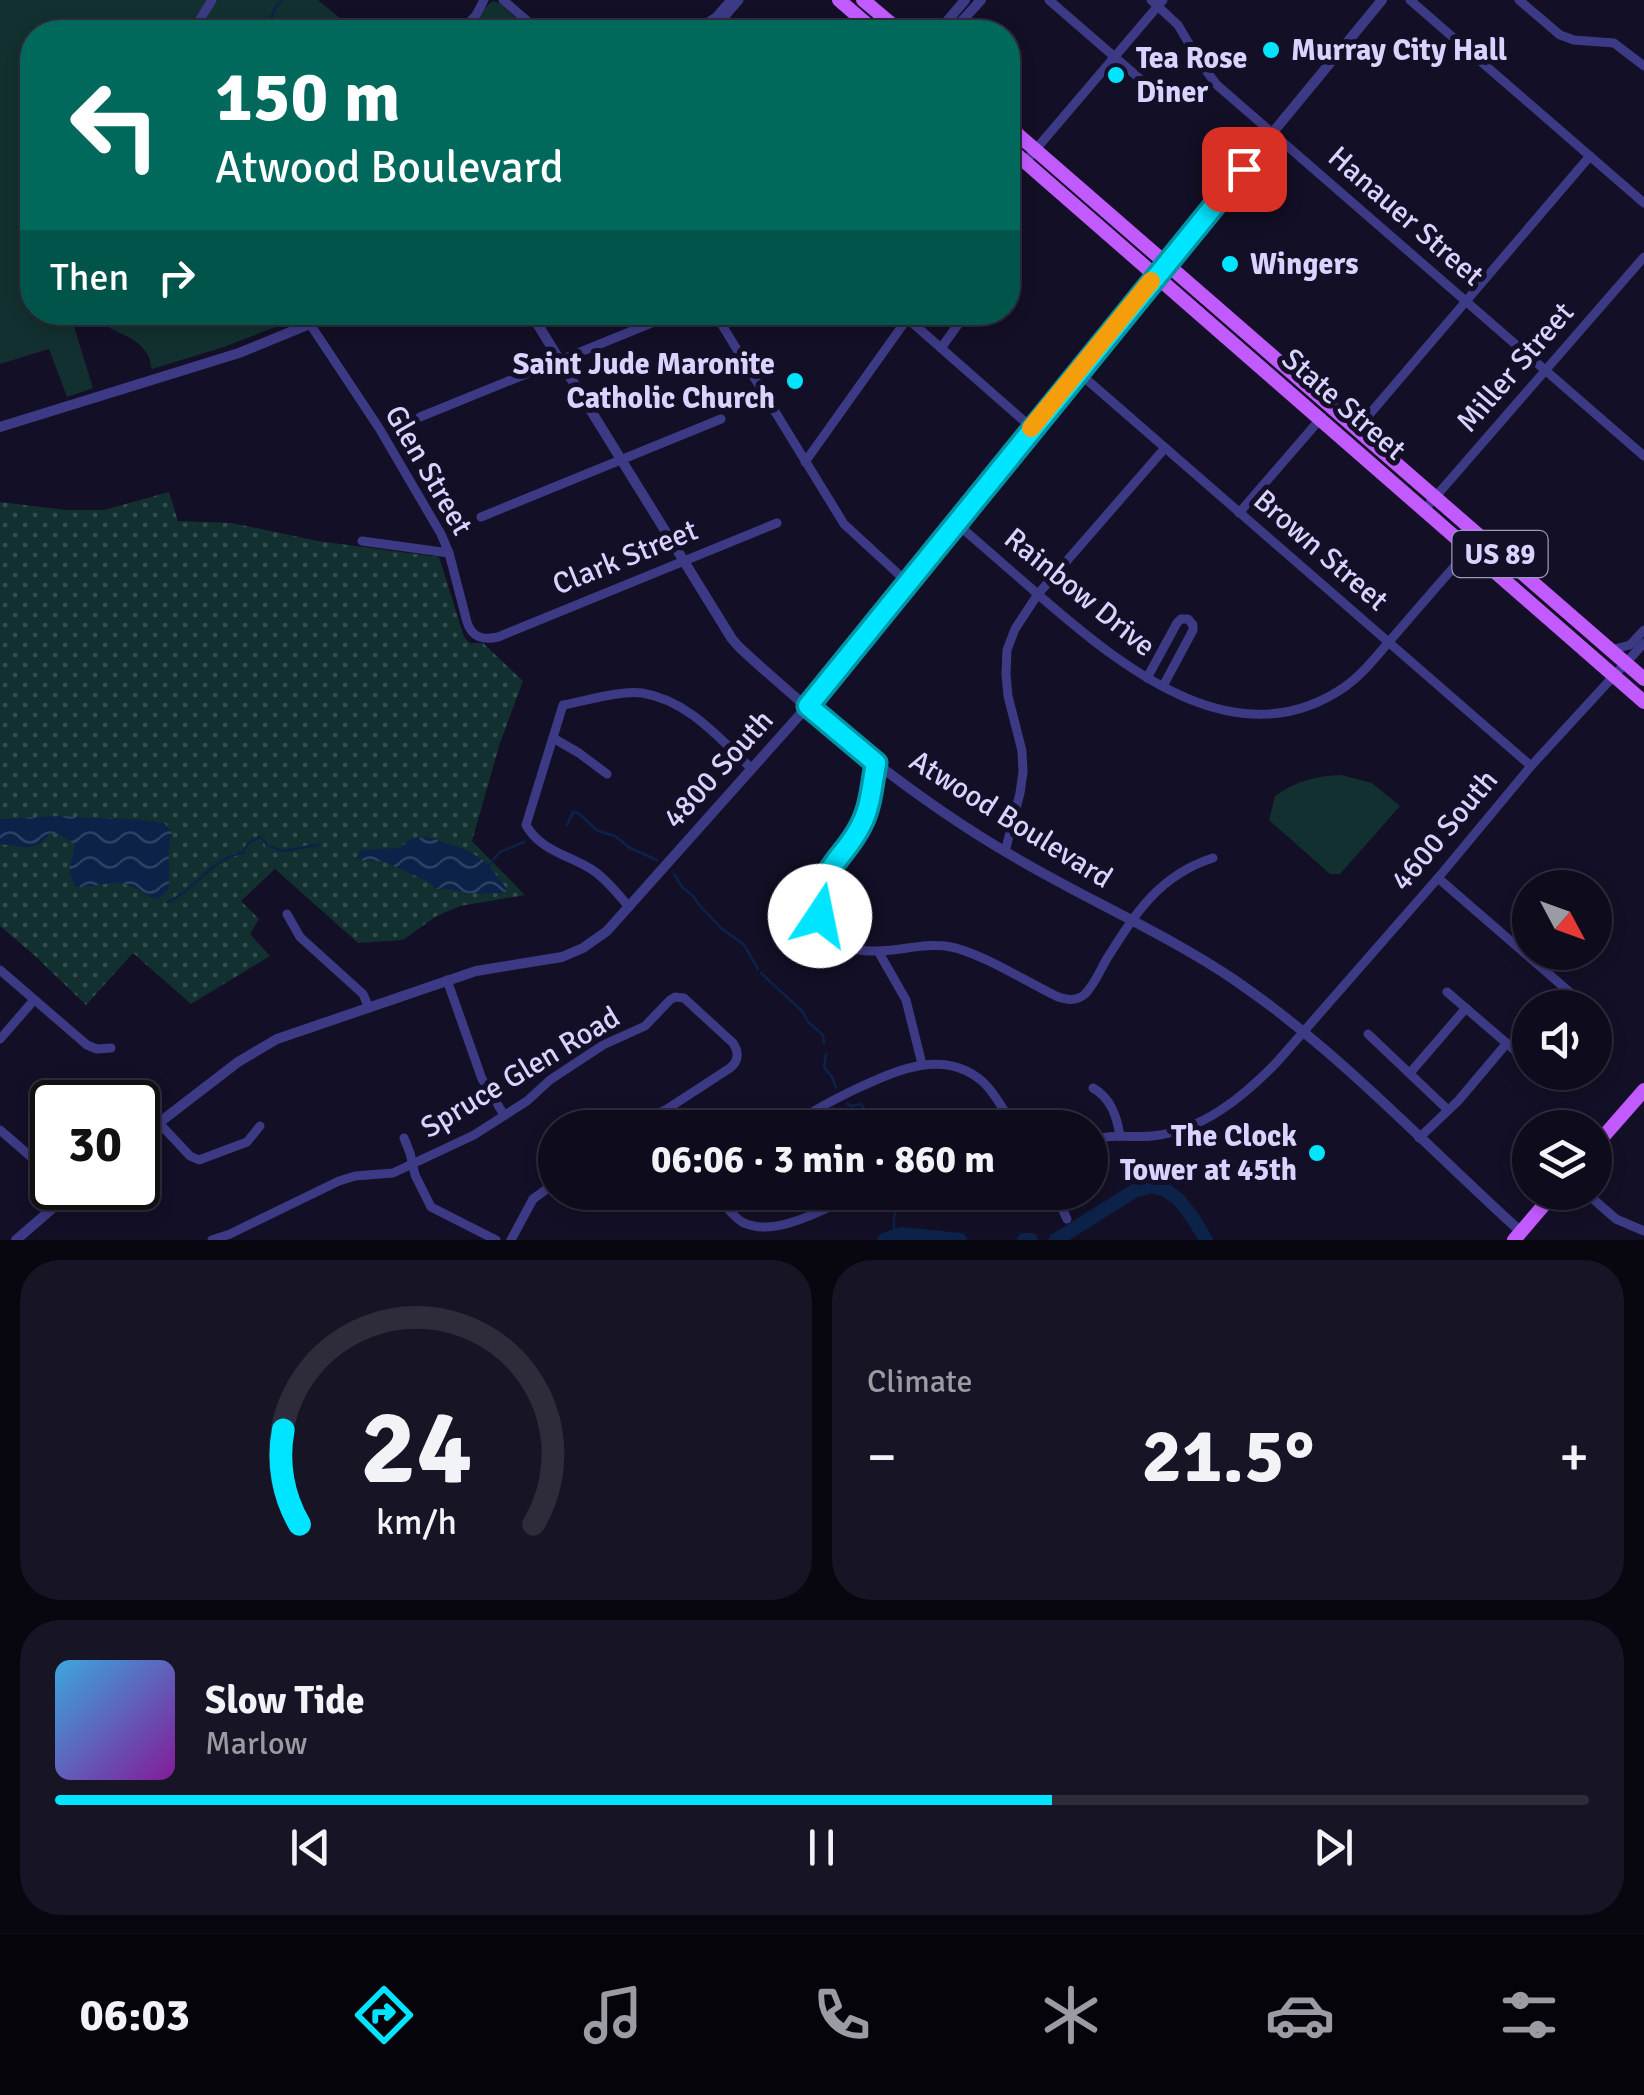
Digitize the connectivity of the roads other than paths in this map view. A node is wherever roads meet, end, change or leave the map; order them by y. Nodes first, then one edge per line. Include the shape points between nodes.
1 (503, 0) edge
2 (731, 0) edge
3 (739, 0) edge
4 (840, 0) edge
5 (864, 0) edge
6 (966, 0) edge
7 (980, 0) edge
8 (1049, 0) edge
9 (1382, 0) edge
10 (1410, 0) edge
11 (1519, 0) edge
12 (1157, 2) edge
13 (526, 20) edge
14 (709, 20) edge
15 (722, 20) edge
16 (862, 20) edge
17 (888, 20) edge
18 (948, 20) edge
19 (962, 20) edge
20 (1115, 57) junction
21 (1644, 66) edge
22 (1162, 98) dead end
23 (1274, 133) junction
24 (1020, 142) edge
25 (1020, 152) edge
26 (1030, 156) junction
27 (1590, 156) junction
28 (1644, 203) edge
29 (1644, 257) edge
30 (1166, 263) junction
31 (1155, 276) junction
32 (1466, 302) junction
33 (308, 325) edge
34 (311, 325) edge
35 (538, 325) edge
36 (647, 325) edge
37 (722, 325) edge
38 (898, 325) edge
39 (914, 325) edge
40 (958, 325) edge
41 (941, 348) junction
42 (559, 361) junction
43 (1546, 370) junction
44 (1078, 372) junction
45 (1331, 407) junction
46 (420, 417) dead end
47 (721, 419) dead end
48 (1320, 420) junction
49 (0, 427) edge
50 (1032, 428) junction
51 (1356, 430) junction
52 (1165, 448) junction
53 (1644, 456) edge
54 (620, 460) junction
55 (806, 462) junction
56 (1434, 498) junction
57 (1424, 510) junction
58 (1239, 513) junction
59 (481, 517) dead end
60 (777, 522) dead end
61 (956, 522) junction
62 (362, 541) dead end
63 (1469, 550) junction
64 (450, 554) junction
65 (684, 560) junction
66 (908, 582) junction
67 (1038, 594) junction
68 (1644, 630) edge
69 (491, 638) joint
70 (1388, 642) junction
71 (1644, 643) edge
72 (1610, 650) junction
73 (1625, 663) junction
74 (1614, 676) junction
75 (1148, 678) junction
76 (1644, 680) edge
77 (1163, 686) junction
78 (1644, 702) edge
79 (808, 706) junction
80 (553, 738) junction
81 (876, 763) junction
82 (1531, 766) junction
83 (752, 769) junction
84 (606, 774) dead end
85 (1005, 852) junction
86 (1213, 858) dead end
87 (1438, 878) junction
88 (629, 908) junction
89 (287, 914) dead end
90 (1132, 920) junction
91 (878, 951) junction
92 (0, 970) edge
93 (447, 980) junction
94 (1566, 990) edge
95 (1447, 992) dead end
96 (34, 1000) junction
97 (369, 1008) junction
98 (1466, 1008) junction
99 (1304, 1032) junction
100 (1368, 1034) dead end
101 (0, 1039) edge
102 (1507, 1044) junction
103 (111, 1048) dead end
104 (1512, 1048) edge
105 (922, 1064) junction
106 (1410, 1073) junction
107 (1093, 1088) dead end
108 (1644, 1090) edge
109 (666, 1110) edge
110 (817, 1110) edge
111 (1003, 1110) edge
112 (1448, 1110) junction
113 (504, 1115) junction
114 (160, 1122) edge
115 (160, 1124) edge
116 (260, 1126) dead end
117 (1612, 1127) edge
118 (0, 1130) edge
119 (1108, 1136) edge
120 (1120, 1136) junction
121 (404, 1138) dead end
122 (1419, 1138) junction
123 (30, 1156) edge
124 (412, 1164) junction
125 (538, 1195) edge
126 (50, 1210) edge
127 (730, 1210) edge
128 (822, 1210) edge
129 (1063, 1210) edge
130 (1540, 1210) edge
131 (1605, 1210) edge
132 (1067, 1219) dead end
133 (1644, 1231) edge
134 (1518, 1236) edge
135 (23, 1238) edge
136 (513, 1239) edge
137 (212, 1240) edge
138 (496, 1240) edge

1 - 13 street
2 - 14 street
3 - 15 street
4 - 16 main road
5 - 17 main road
6 - 18 street
7 - 19 street
8 - 20 street
9 - 23 street, 4800 South
10 - 27 street
11 - 21 street via 1560,35 1614,43
12 - 20 street
12 - 23 street, Hanauer Street via 1218,85
20 - 22 street
20 - 26 street
23 - 30 street, 4800 South
23 - 32 street, Hanauer Street
24 - 26 main road, State Street / US 89
25 - 26 main road, State Street / US 89
26 - 30 main road, State Street / US 89
26 - 31 main road, State Street / US 89
27 - 28 street
27 - 32 street
29 - 43 street, Miller Street
30 - 31 street, 4800 South
30 - 45 main road, State Street / US 89
31 - 44 street, 4800 South
31 - 48 main road, State Street / US 89
32 - 43 street, Hanauer Street
32 - 51 street
33 - 49 street via 240,353
34 - 64 street, Glen Street
35 - 42 street, Atwood Boulevard
36 - 42 street
37 - 55 street
38 - 55 street
39 - 41 street
40 - 41 street
41 - 50 street
42 - 46 street
42 - 54 street, Atwood Boulevard
43 - 53 street, Hanauer Street
43 - 56 street, Miller Street
44 - 50 street, 4800 South
44 - 52 street, Brown Street
45 - 48 street
45 - 51 main road, State Street / US 89
47 - 54 street
48 - 57 main road, State Street / US 89
48 - 58 street
50 - 61 street, 4800 South
51 - 56 main road, State Street / US 89
52 - 58 street, Brown Street
52 - 67 street
54 - 59 street
54 - 65 street, Atwood Boulevard
55 - 66 street via 849,531
56 - 57 street, Miller Street
56 - 72 main road, State Street / US 89
57 - 63 main road, State Street / US 89
58 - 70 street, Brown Street
60 - 65 street, Clark Street
61 - 66 street, 4800 South
61 - 67 street, Rainbow Drive
62 - 64 street
63 - 70 street, Rainbow Drive
63 - 74 main road, State Street / US 89
64 - 69 street, Glen Street via 468,628
65 - 69 street, Clark Street
65 - 79 street, Atwood Boulevard via 732,638
66 - 79 street, 4800 South
67 - 75 street, Rainbow Drive
67 - 85 street via 1014,628 1006,662 1023,772
68 - 72 street via 1630,645
70 - 77 street, Rainbow Drive via 1341,689 1287,711 1224,710
70 - 82 street, Brown Street
71 - 73 street, 4600 South
72 - 73 main road, State Street / US 89
73 - 74 street, 4600 South
73 - 76 main road, State Street / US 89
74 - 78 main road, State Street / US 89
74 - 82 street, 4600 South
75 - 77 street, Rainbow Drive
75 - 77 street via 1177,623 1188,619 1193,630
79 - 81 street, Atwood Boulevard
79 - 83 street, 4800 South
80 - 83 street via 563,705 647,694 696,716
80 - 84 street
80 - 88 street via 526,825 553,851 596,873
81 - 85 street, Atwood Boulevard
81 - 91 street via 862,825 824,878 818,906 838,941
82 - 87 street, 4600 South
83 - 88 street, 4800 South
85 - 90 street, Atwood Boulevard
86 - 90 street via 1166,881
87 - 94 street
87 - 99 street, 4600 South
88 - 93 street, 4800 South via 600,938 572,954
89 - 97 street via 302,939
90 - 91 street via 1089,990 1071,1000 954,948
90 - 99 street, Atwood Boulevard via 1206,962
91 - 105 street via 906,1000
92 - 96 street
93 - 97 street, 4800 South
93 - 113 street via 480,1074
95 - 98 street
96 - 101 street
96 - 103 street via 90,1047
97 - 114 street, 4800 South via 254,1052
98 - 102 street
98 - 106 street
99 - 120 street, 4600 South via 1254,1085 1207,1119 1169,1134
99 - 122 street, Atwood Boulevard
100 - 106 street
102 - 104 street
102 - 112 street
105 - 110 street
105 - 111 street via 974,1076
106 - 112 street
107 - 120 street via 1108,1099
108 - 117 main road
109 - 113 street, Spruce Glen Road via 730,1068 737,1055 732,1043 678,997 645,1026 603,1045
112 - 122 street
113 - 124 street, Spruce Glen Road
115 - 116 street via 198,1160 247,1142
118 - 123 street
119 - 120 street, 4600 South
121 - 124 street
122 - 134 street, Atwood Boulevard
124 - 137 street, Spruce Glen Road via 347,1178
124 - 138 street via 432,1206
125 - 136 street
126 - 135 street
127 - 128 street via 768,1230
129 - 132 street
130 - 134 main road
131 - 133 street

